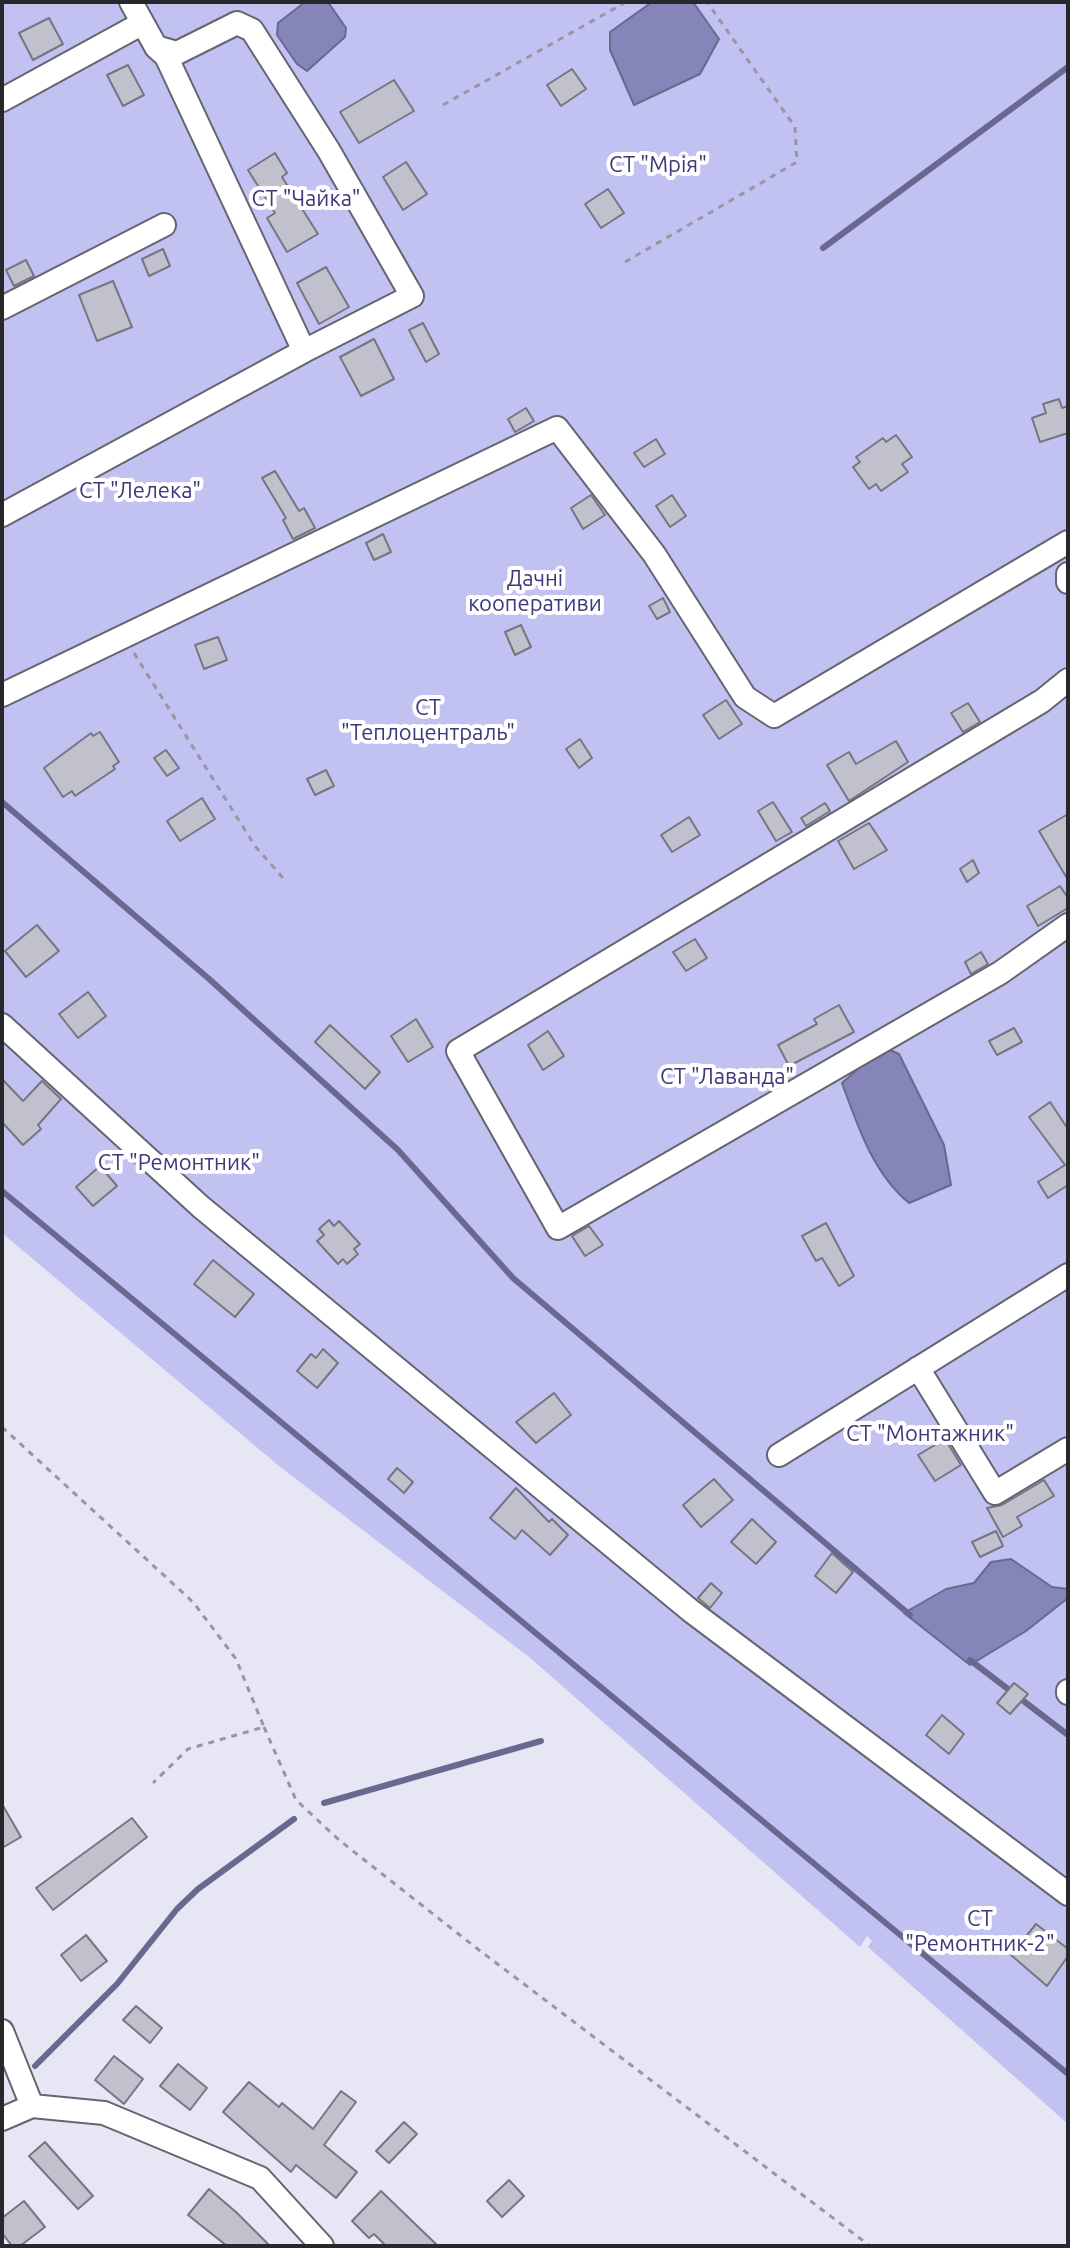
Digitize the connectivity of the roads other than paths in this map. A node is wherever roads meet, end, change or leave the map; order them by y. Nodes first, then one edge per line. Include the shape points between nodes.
1 (131, 2) edge
2 (141, 24) junction
3 (156, 47) junction
4 (2, 100) edge
5 (164, 225) dead end
6 (2, 308) edge
7 (304, 351) junction
8 (2, 515) edge
9 (1068, 542) edge
10 (1068, 574) edge
11 (1068, 582) edge
12 (1068, 680) edge
13 (2, 695) edge
14 (1068, 925) edge
15 (2, 1025) edge
16 (1068, 1275) edge
17 (918, 1368) junction
18 (1068, 1449) edge
19 (779, 1455) dead end
20 (1068, 1894) edge
21 (2, 2031) edge
22 (32, 2106) junction
23 (2, 2119) edge
24 (322, 2246) edge

1 - 2 street
2 - 3 street
2 - 4 street
3 - 7 street via 166,56
3 - 7 street via 177,53 237,23 252,30 412,296
5 - 6 street
7 - 8 street
9 - 13 street via 774,716 745,697 654,554 557,428
10 - 11 street
12 - 14 street via 845,822 458,1051 558,1228 1000,973
15 - 20 street via 201,1207 691,1611
16 - 17 street
17 - 18 street via 995,1493
17 - 19 street
21 - 22 street
22 - 23 street
22 - 24 street via 104,2113 260,2178

